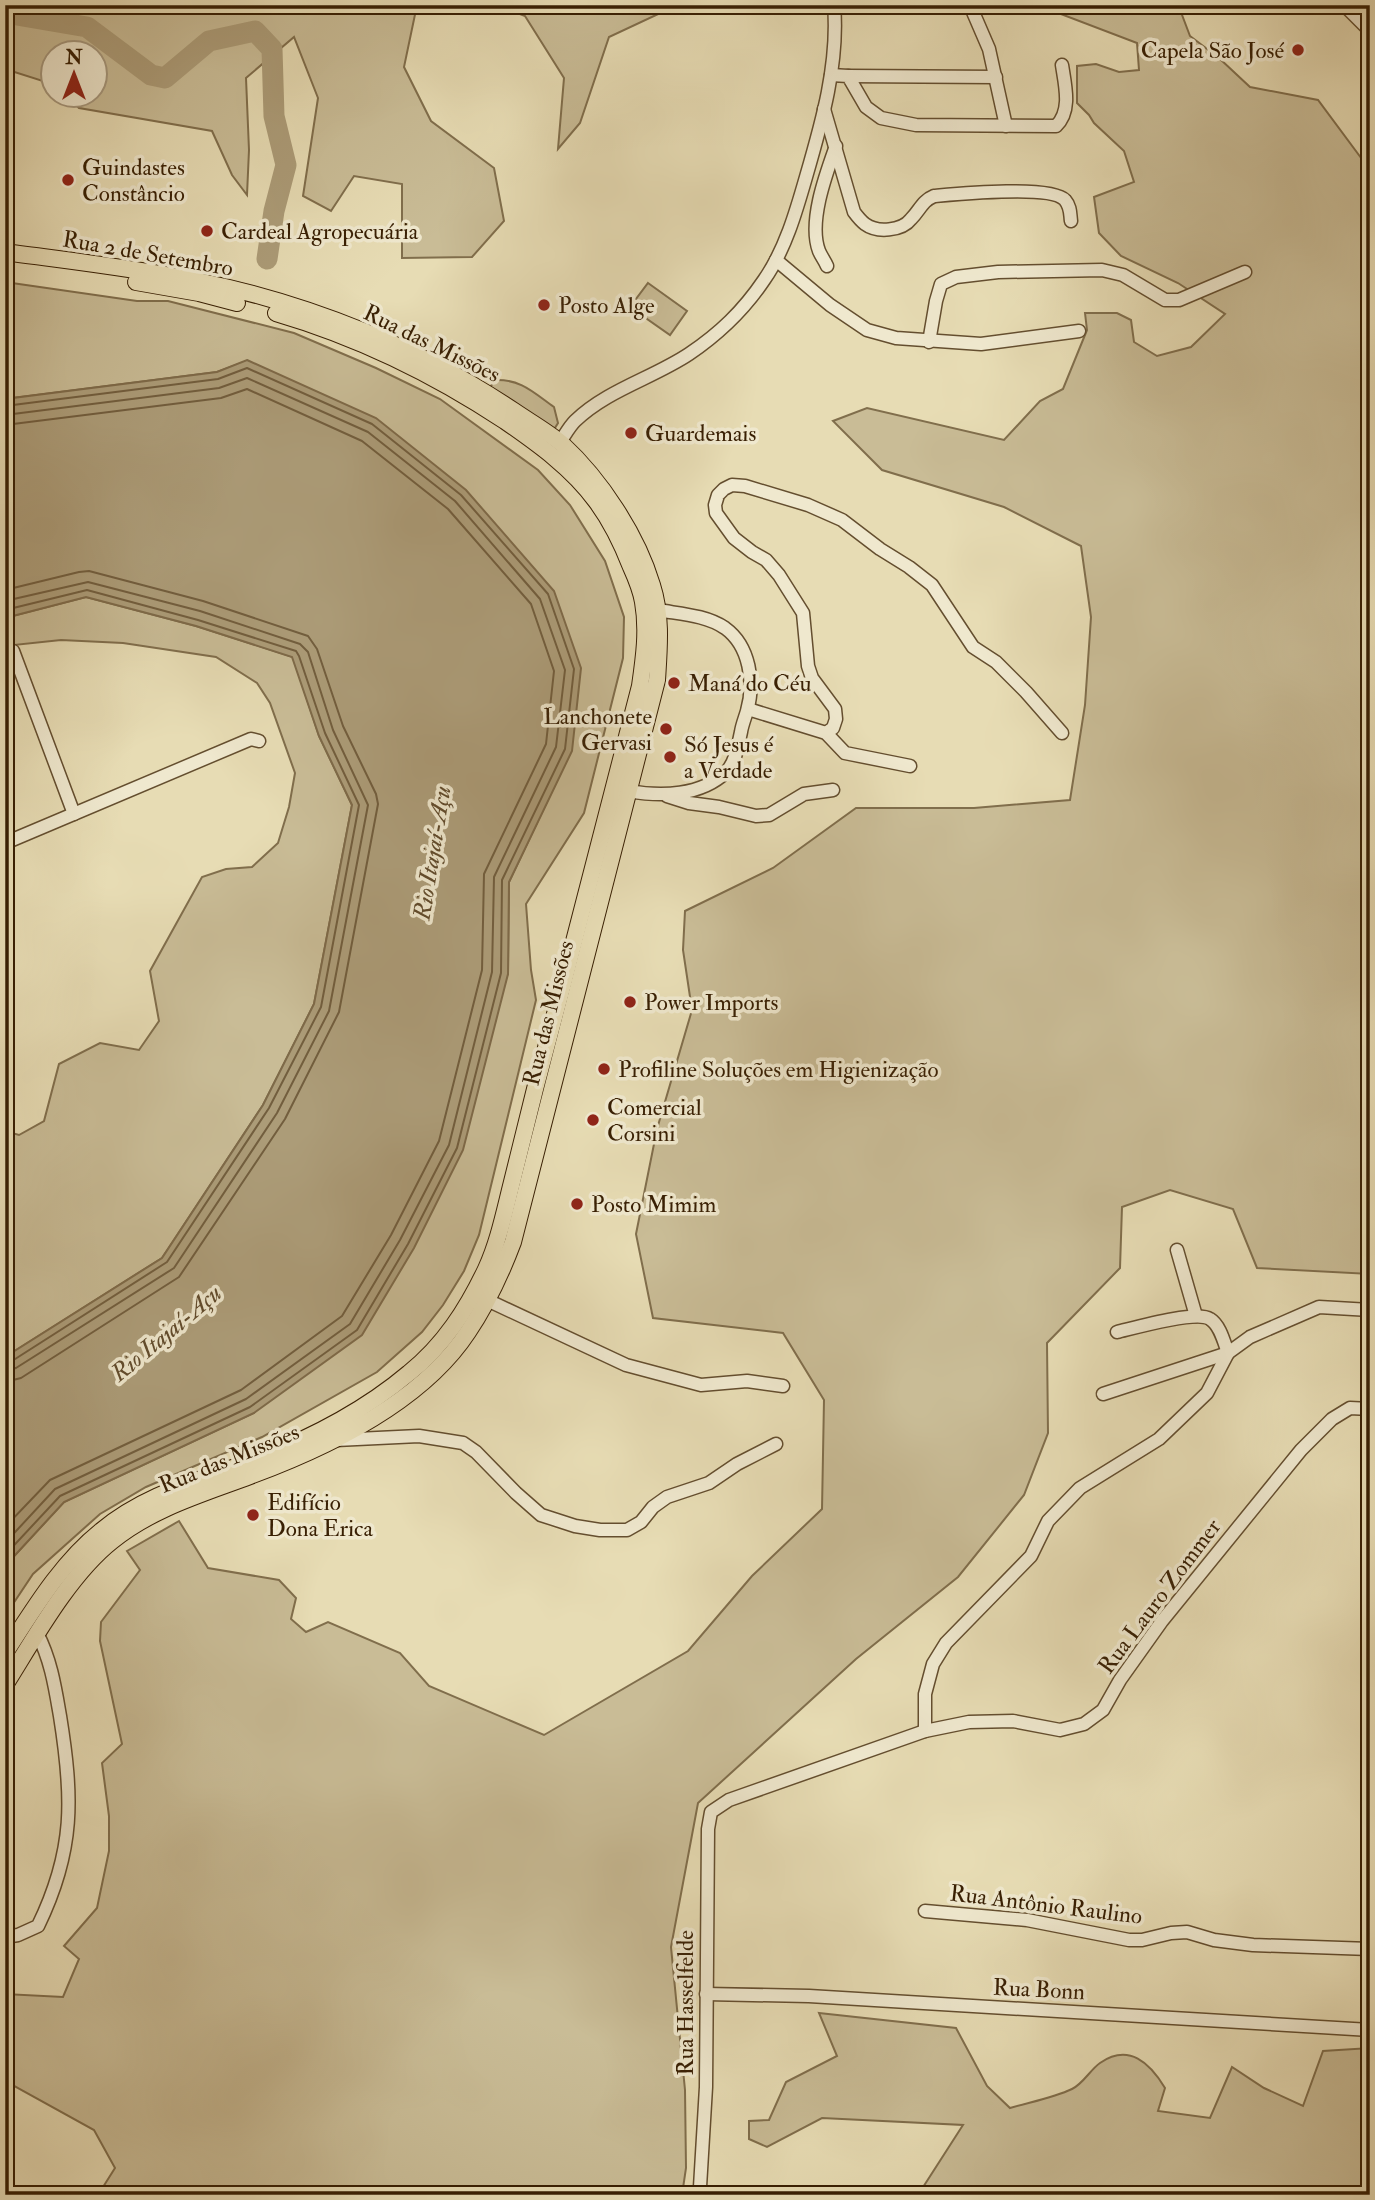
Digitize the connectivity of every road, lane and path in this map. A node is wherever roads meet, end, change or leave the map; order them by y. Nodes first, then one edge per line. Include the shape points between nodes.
1 (834, 5) edge
2 (970, 5) edge
3 (1344, 5) edge
4 (1370, 30) edge
5 (1062, 65) dead end
6 (831, 75) junction
7 (848, 76) junction
8 (996, 77) junction
9 (824, 108) junction
10 (1006, 127) junction
11 (836, 146) junction
12 (1071, 221) dead end
13 (5, 251) edge
14 (775, 260) junction
15 (5, 262) edge
16 (827, 265) dead end
17 (1245, 272) dead end
18 (281, 309) junction
19 (1079, 331) dead end
20 (929, 342) junction
21 (556, 448) junction
22 (658, 610) junction
23 (13, 651) dead end
24 (748, 709) junction
25 (826, 733) junction
26 (1062, 733) dead end
27 (259, 741) dead end
28 (910, 766) dead end
29 (833, 790) dead end
30 (629, 791) junction
31 (667, 796) junction
32 (74, 814) junction
33 (5, 843) edge
34 (1177, 1250) dead end
35 (487, 1300) junction
36 (1370, 1310) edge
37 (1196, 1316) junction
38 (1117, 1332) dead end
39 (1228, 1353) junction
40 (783, 1386) dead end
41 (1103, 1394) dead end
42 (1370, 1409) edge
43 (331, 1441) junction
44 (776, 1444) dead end
45 (37, 1633) junction
46 (5, 1653) edge
47 (5, 1685) edge
48 (925, 1731) junction
49 (711, 1812) joint
50 (925, 1910) dead end
51 (5, 1937) edge
52 (1370, 1949) edge
53 (706, 1994) junction
54 (1370, 2030) edge
55 (697, 2195) edge

1 - 6 street
2 - 8 street
3 - 4 street
5 - 10 street via 1066,99 1062,121 1056,127
6 - 7 street
6 - 9 street
7 - 8 street
7 - 10 street via 866,107 881,118 916,125
8 - 10 street
9 - 11 street
9 - 14 street via 797,209
11 - 12 street via 854,212 877,229 909,222 925,200 934,196 996,191 1054,194 1070,208
11 - 16 street via 823,183 816,229 818,249
13 - 18 main road, Rua 2 de Setembro via 201,282
14 - 20 street via 867,330
14 - 21 street via 765,279 721,331 665,369 602,400 575,421
15 - 18 main road, Rua 2 de Setembro
17 - 20 street via 1179,300 1166,300 1123,275 1102,270 956,277 941,284
18 - 21 main road, Rua das Missões via 317,314 452,372
19 - 20 street via 981,344
21 - 22 main road, Rua das Missões via 594,477 621,517 653,585
21 - 46 main road, Rua das Missões via 597,502 626,553 643,601 645,657 498,1241 486,1270 451,1330 393,1386 295,1442 153,1497 101,1530 62,1571
22 - 24 street via 715,622 739,642 749,666
22 - 30 main road, Rua das Missões via 657,680
23 - 32 street
24 - 25 street
24 - 31 street via 728,770 713,781
25 - 26 street via 833,728 835,709 808,666 803,613 766,560 734,538 716,513 718,495 732,485 842,520 909,567 932,585 973,647 996,662
25 - 28 street via 845,753
27 - 32 street via 251,739
29 - 31 street via 804,794 769,815 756,816
30 - 31 street
30 - 35 main road, Rua das Missões via 513,1242
32 - 33 street
34 - 37 street
35 - 40 street via 626,1365 701,1385 747,1381
35 - 43 main road, Rua das Missões via 462,1340 420,1384
36 - 39 street via 1319,1307 1250,1337
37 - 38 street
37 - 39 street via 1210,1319
39 - 41 street
39 - 48 street via 1207,1393 1159,1438 1080,1488 1048,1521 1031,1556 946,1643 933,1664 925,1694
42 - 48 street, Rua Lauro Zommer via 1350,1408 1301,1450 1162,1621 1103,1710 1084,1724 1060,1730 1013,1721 969,1722
43 - 44 street via 419,1436 463,1443 541,1515 600,1530 627,1530 667,1497 709,1483
43 - 45 main road, Rua das Missões via 177,1502 127,1530 97,1555
45 - 47 main road, Rua das Missões
45 - 51 street via 53,1674 67,1761 67,1837 58,1877 38,1926
48 - 49 street, Rua Lauro Zommer via 729,1800
49 - 53 street, Rua Hasselfelde
50 - 52 street, Rua Antônio Raulino via 1027,1920 1129,1940 1187,1932 1253,1945
53 - 54 street, Rua Bonn via 810,1996
53 - 55 street, Rua Hasselfelde via 706,2087

